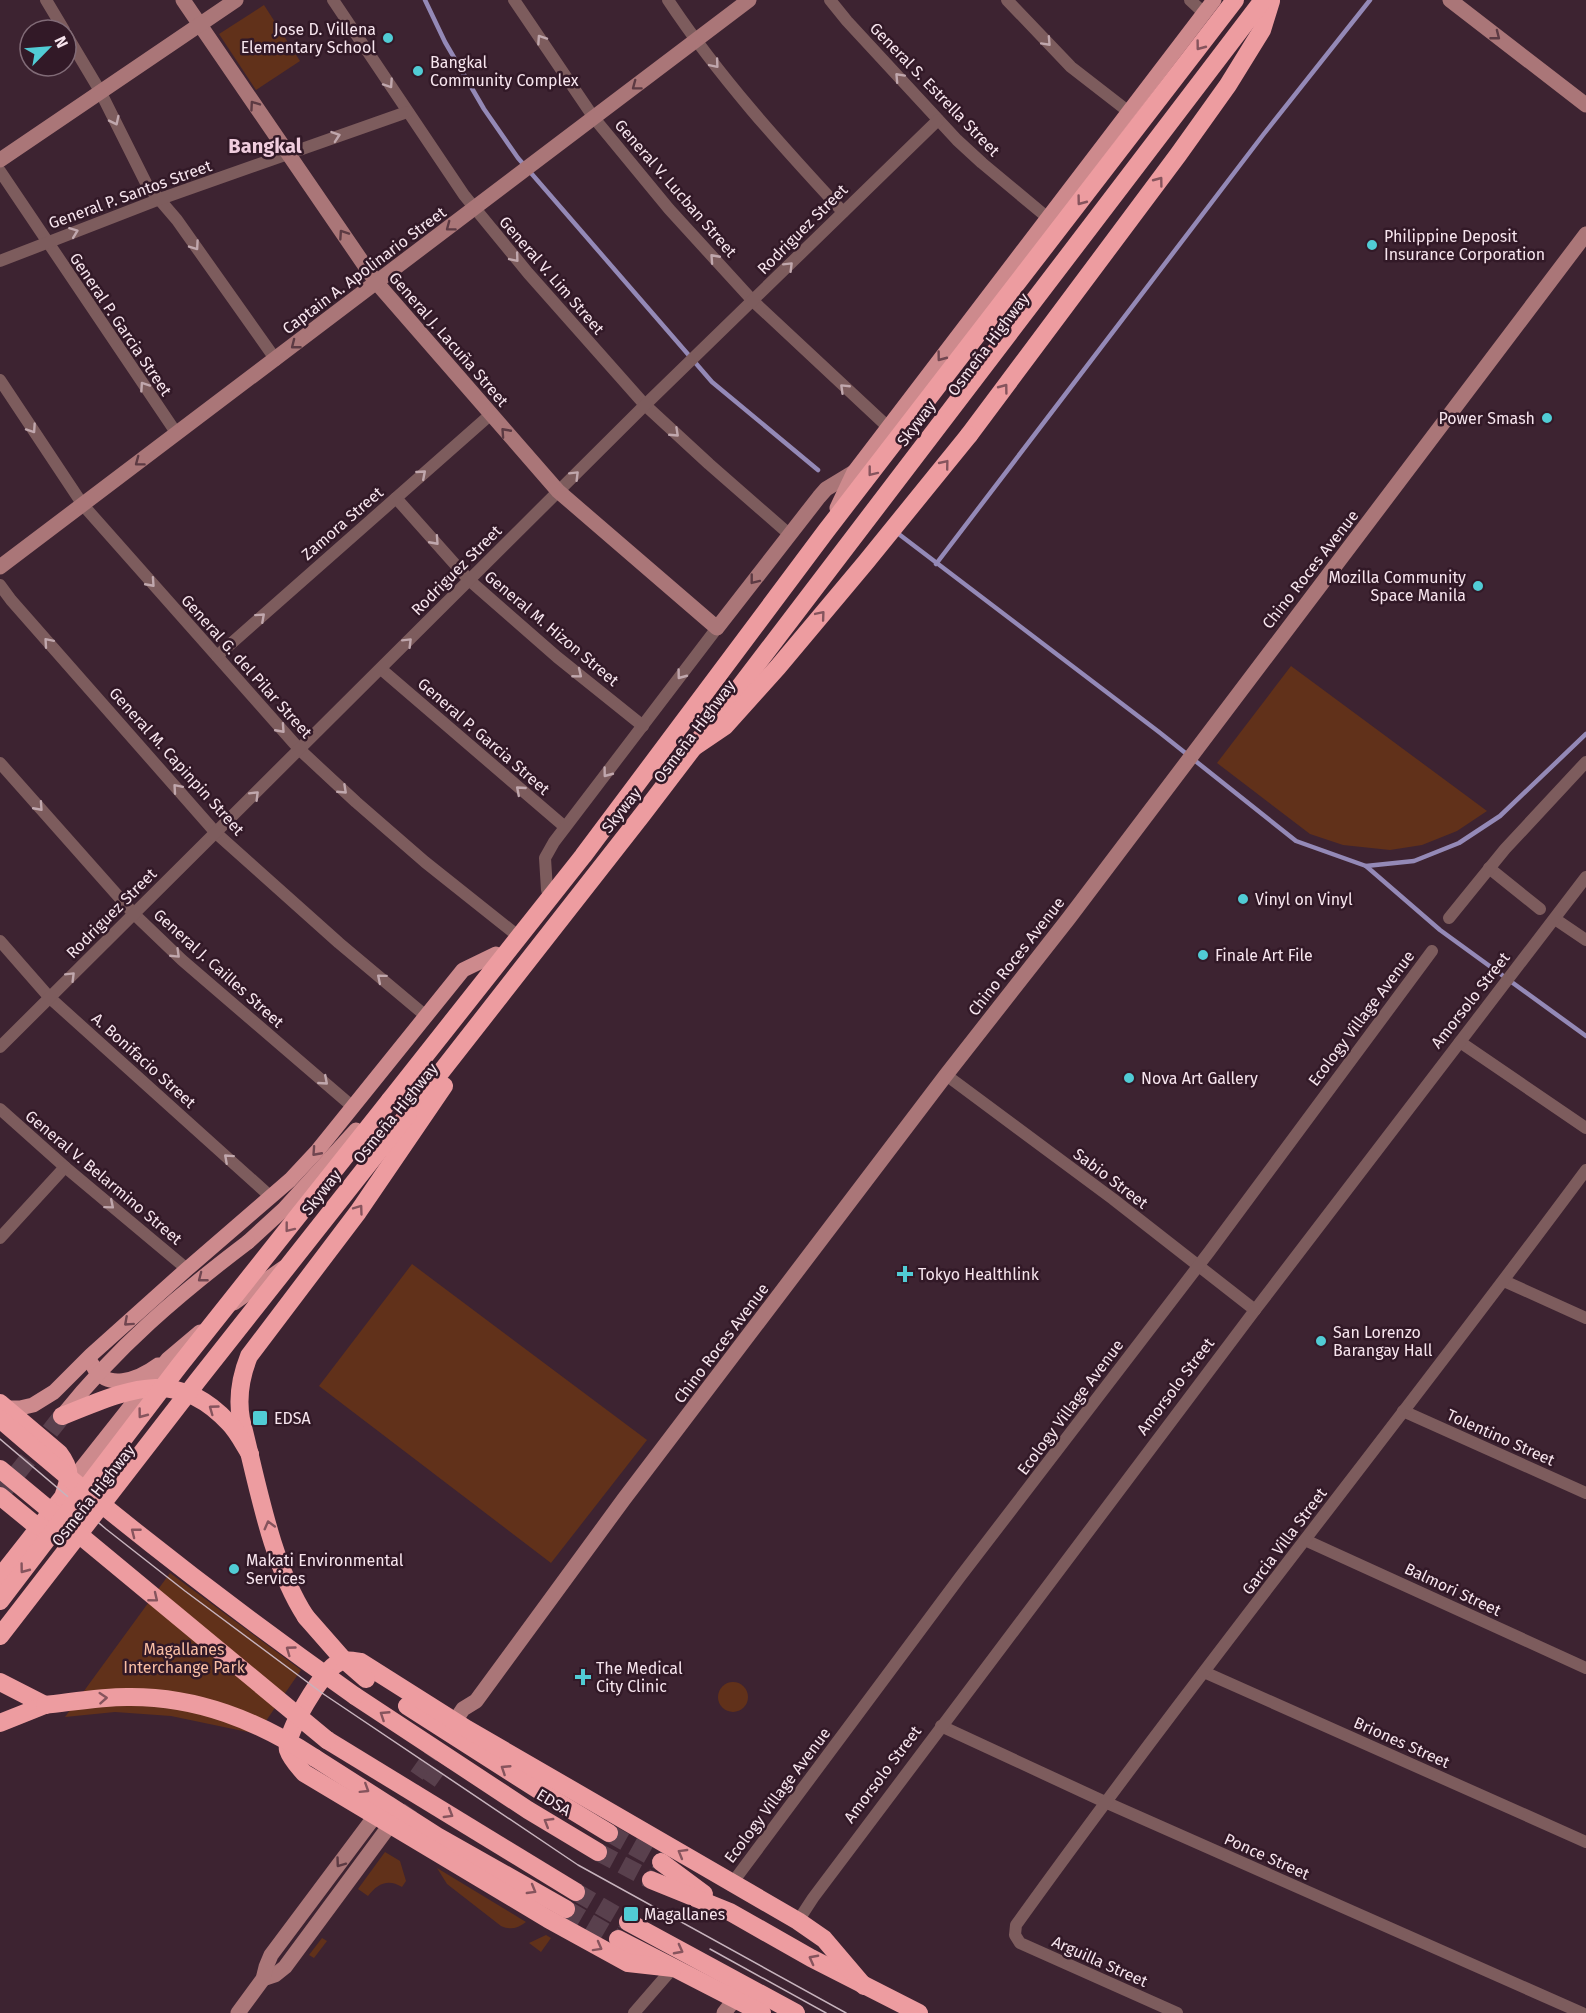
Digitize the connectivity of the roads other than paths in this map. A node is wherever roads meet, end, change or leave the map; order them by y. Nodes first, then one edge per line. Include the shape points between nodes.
1 (46, 0) edge
2 (183, 0) edge
3 (236, 0) edge
4 (333, 0) edge
5 (514, 0) edge
6 (668, 0) edge
7 (749, 0) edge
8 (830, 0) edge
9 (1007, 0) edge
10 (1190, 0) edge
11 (1214, 0) edge
12 (1236, 0) edge
13 (1269, 0) edge
14 (1450, 0) edge
15 (1204, 13) junction
16 (57, 18) edge
17 (199, 25) junction
18 (695, 41) junction
19 (78, 54) edge
20 (100, 91) junction
21 (1586, 105) edge
22 (407, 112) junction
23 (1129, 112) junction
24 (594, 118) junction
25 (938, 120) junction
26 (287, 153) junction
27 (0, 160) edge
28 (0, 171) edge
29 (160, 199) junction
30 (474, 209) junction
31 (843, 212) junction
32 (1048, 218) junction
33 (1586, 234) edge
34 (46, 242) junction
35 (0, 261) edge
36 (376, 282) junction
37 (753, 301) junction
38 (276, 360) junction
39 (0, 380) edge
40 (645, 405) junction
41 (490, 415) junction
42 (888, 427) junction
43 (177, 434) junction
44 (854, 472) junction
45 (558, 491) junction
46 (396, 498) junction
47 (83, 505) junction
48 (789, 534) junction
49 (0, 567) edge
50 (470, 580) junction
51 (0, 585) edge
52 (717, 628) junction
53 (217, 656) junction
54 (381, 669) junction
55 (643, 726) junction
56 (694, 747) junction
57 (300, 750) junction
58 (1586, 762) edge
59 (0, 763) edge
60 (566, 827) junction
61 (216, 833) junction
62 (1489, 868) junction
63 (1586, 877) edge
64 (547, 890) junction
65 (1540, 909) dead end
66 (134, 914) junction
67 (1449, 918) dead end
68 (1555, 919) junction
69 (513, 932) junction
70 (1586, 940) edge
71 (0, 941) edge
72 (1432, 951) dead end
73 (496, 954) junction
74 (50, 998) junction
75 (426, 1016) junction
76 (1460, 1042) junction
77 (0, 1047) edge
78 (467, 1052) junction
79 (946, 1076) junction
80 (353, 1107) junction
81 (0, 1109) edge
82 (1586, 1128) edge
83 (65, 1167) junction
84 (1586, 1170) edge
85 (271, 1197) junction
86 (0, 1238) edge
87 (305, 1252) junction
88 (1198, 1266) junction
89 (187, 1269) junction
90 (1504, 1281) junction
91 (1255, 1310) junction
92 (1586, 1318) edge
93 (91, 1355) junction
94 (168, 1359) junction
95 (2, 1410) edge
96 (1403, 1411) junction
97 (62, 1416) joint
98 (250, 1454) junction
99 (0, 1469) edge
100 (1586, 1493) edge
101 (0, 1496) edge
102 (63, 1497) junction
103 (1305, 1540) junction
104 (109, 1561) junction
105 (0, 1577) edge
106 (0, 1600) edge
107 (0, 1636) edge
108 (0, 1645) edge
109 (1586, 1668) edge
110 (1204, 1672) junction
111 (0, 1682) edge
112 (45, 1706) junction
113 (0, 1723) edge
114 (941, 1726) junction
115 (459, 1728) junction
116 (1105, 1802) junction
117 (389, 1819) junction
118 (609, 1833) tunnel mouth
119 (1586, 1842) edge
120 (598, 1852) tunnel mouth
121 (661, 1862) tunnel mouth
122 (651, 1880) tunnel mouth
123 (733, 1882) junction
124 (576, 1892) tunnel mouth
125 (567, 1909) tunnel mouth
126 (730, 1912) junction
127 (798, 1921) junction
128 (628, 1922) tunnel mouth
129 (1015, 1935) joint
130 (618, 1939) tunnel mouth
131 (673, 1968) junction
132 (864, 1986) junction
133 (730, 2006) edge
134 (238, 2013) edge
135 (634, 2013) edge
136 (762, 2013) edge
137 (796, 2013) edge
138 (919, 2013) edge
139 (1177, 2013) edge
140 (1582, 2013) edge

1 - 16 street
2 - 17 main road, General J. Lacuña Street
3 - 17 main road
4 -> 22 street, General V. Lim Street
24 -> 5 street, General V. Lucban Street
6 - 18 street
7 - 18 main road, Captain A. Apolinario Street
25 -> 8 street, General S. Estrella Street
9 -> 23 street via 1071,67
10 - 15 street
11 - 15 main road, Osmeña Highway
12 -> 106 highway, Skyway, bridge via 833,521 583,856 179,1366
13 - 56 highway, Skyway
56 -> 13 highway, bridge via 725,726 778,667 969,435 1228,85 1262,30
13 - 78 main road, Osmeña Highway via 648,821
14 -> 21 main road
15 - 23 main road, Osmeña Highway
17 - 20 main road
26 -> 17 main road, General J. Lacuña Street
18 -> 24 main road, Captain A. Apolinario Street
18 -> 31 street via 781,145
19 - 20 street
20 - 27 main road
20 -> 29 street via 147,185
26 -> 22 street, General P. Santos Street
22 - 30 street, General V. Lim Street
23 - 32 main road, Osmeña Highway
24 - 30 main road, Captain A. Apolinario Street
37 -> 24 street, General V. Lucban Street via 669,209
25 - 31 street, Rodriguez Street
25 - 32 street, General S. Estrella Street
26 - 29 street, General P. Santos Street
36 -> 26 main road, General J. Lacuña Street
28 - 34 street, General P. Garcia Street
34 -> 29 street, General P. Santos Street
29 -> 38 street
30 -> 36 main road, Captain A. Apolinario Street
30 -> 40 street, General V. Lim Street
37 -> 31 street, Rodriguez Street
32 -> 42 main road, Osmeña Highway
33 - 79 main road, Chino Roces Avenue
34 - 35 street, General P. Santos Street
43 -> 34 street, General P. Garcia Street
36 -> 38 main road, Captain A. Apolinario Street
36 - 41 main road, General J. Lacuña Street
37 - 40 street, Rodriguez Street
42 -> 37 street, General V. Lucban Street
38 - 43 main road, Captain A. Apolinario Street
39 -> 47 street, General G. del Pilar Street
45 -> 40 street, Rodriguez Street
40 -> 48 street, General V. Lim Street
45 -> 41 main road, General J. Lacuña Street
46 -> 41 street, Zamora Street
42 - 44 main road, Osmeña Highway
43 -> 47 main road, Captain A. Apolinario Street
44 - 48 main road, Osmeña Highway via 826,489
44 - 64 main road, Osmeña Highway via 838,508
45 - 50 street, Rodriguez Street
45 - 52 main road, General J. Lacuña Street
46 -> 50 street, General M. Hizon Street
53 -> 46 street, Zamora Street
47 - 49 main road, Captain A. Apolinario Street
47 -> 53 street, General G. del Pilar Street
48 -> 52 main road, Osmeña Highway
54 -> 50 street, Rodriguez Street
50 -> 55 street, General M. Hizon Street
61 -> 51 street, General M. Capinpin Street
52 -> 55 street, Osmeña Highway
53 -> 57 street, General G. del Pilar Street
54 - 57 street, Rodriguez Street
60 -> 54 street, General P. Garcia Street
55 -> 60 street, Osmeña Highway
56 - 107 highway, Skyway, bridge
61 -> 57 street, Rodriguez Street
57 -> 69 street, General G. del Pilar Street via 408,847
58 - 62 street
59 -> 66 street, General J. Cailles Street
60 - 64 street, Osmeña Highway via 545,858
61 - 66 street, Rodriguez Street
75 -> 61 street, General M. Capinpin Street
62 - 65 street
62 - 67 street
63 - 68 street, Amorsolo Street
64 - 69 main road, Osmeña Highway
74 -> 66 street, Rodriguez Street
66 -> 80 street, General J. Cailles Street
68 - 70 street
68 - 76 street, Amorsolo Street
69 - 73 main road, Osmeña Highway
71 - 74 street, A. Bonifacio Street
72 - 88 street, Ecology Village Avenue
73 - 75 main road, Osmeña Highway via 463,970
73 -> 97 main road, Osmeña Highway, bridge via 369,1114 291,1202 117,1352
74 - 77 street, Rodriguez Street
85 -> 74 street, A. Bonifacio Street
75 - 80 main road, Osmeña Highway
76 - 82 street
76 - 91 street, Amorsolo Street
78 - 87 main road, Osmeña Highway
98 -> 78 highway via 239,1408 249,1356 358,1212
79 - 88 street, Sabio Street
79 - 115 main road, Chino Roces Avenue via 624,1499 476,1701 463,1709
80 -> 85 main road, Osmeña Highway via 318,1150
81 - 83 street, General V. Belarmino Street
83 - 86 street
83 -> 89 street, General V. Belarmino Street
84 - 90 street, Garcia Villa Street
85 - 89 main road, Osmeña Highway
87 - 94 main road via 238,1299
87 - 108 main road, Osmeña Highway
88 - 91 street, Sabio Street
88 - 123 street, Ecology Village Avenue
89 -> 93 main road, Osmeña Highway
90 - 92 street
90 - 96 street, Garcia Villa Street
91 - 114 street, Amorsolo Street
93 - 94 main road via 97,1374 109,1381 138,1377
93 - 95 main road, Osmeña Highway via 44,1400
94 - 102 main road via 81,1468
95 - 102 highway via 65,1461 69,1482
120 -> 95 highway, EDSA, bridge via 355,1696 183,1570 126,1525
96 - 100 street, Tolentino Street
96 - 103 street, Garcia Villa Street
98 -> 97 highway, bridge via 219,1413 180,1390 140,1388
118 -> 98 highway, bridge via 366,1679 342,1658 297,1603 279,1563
99 - 104 highway, bridge
101 - 104 highway, bridge via 34,1524
102 - 105 highway
103 - 109 street, Balmori Street
103 - 110 street, Garcia Villa Street
104 -> 124 highway, bridge via 327,1740
110 - 116 street, Garcia Villa Street
110 - 119 street, Briones Street
111 - 112 highway
112 - 113 highway
112 -> 125 highway, bridge via 128,1697 184,1702 253,1723 437,1836
114 - 116 street, Ponce Street
114 - 127 street, Amorsolo Street
115 - 117 highway via 361,1662 336,1663 312,1694 291,1731 288,1749 294,1761 304,1773
123 -> 115 highway
116 - 129 street, Garcia Villa Street via 1016,1925
116 - 140 street, Ponce Street
117 -> 131 highway via 548,1919 628,1963
117 - 134 main road via 271,1955 263,1979
121 - 126 highway
122 - 126 highway
123 - 127 highway
132 -> 126 highway
127 - 132 highway via 824,1939
128 -> 137 highway
129 - 139 street, Arguilla Street via 1020,1943
130 - 131 highway
131 - 133 highway
131 - 135 street
132 - 138 highway
133 - 136 highway

